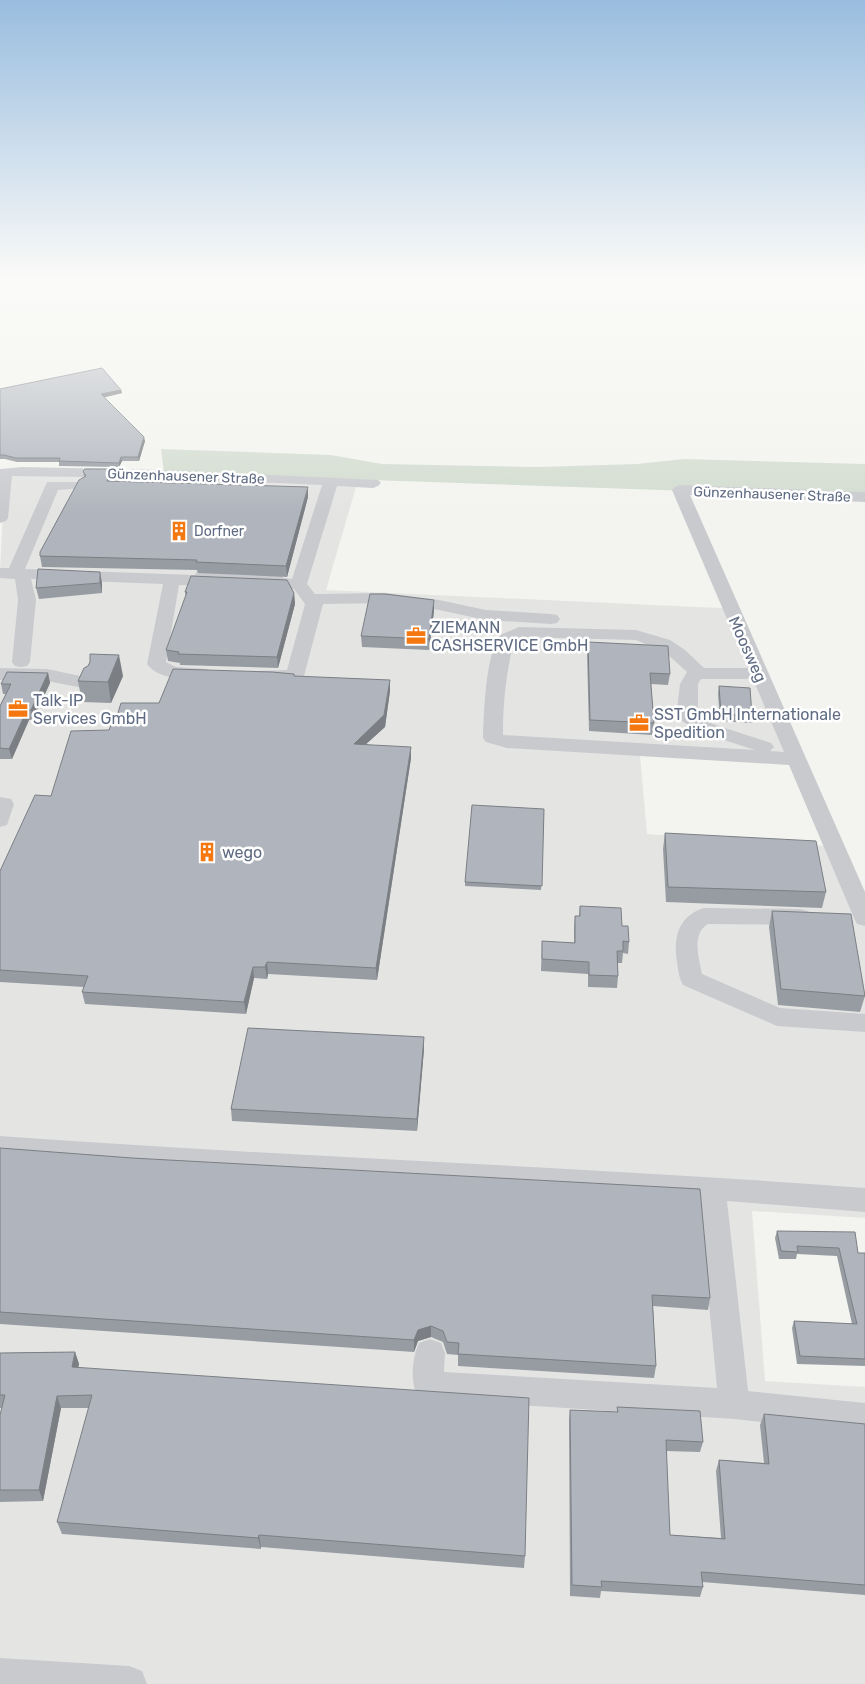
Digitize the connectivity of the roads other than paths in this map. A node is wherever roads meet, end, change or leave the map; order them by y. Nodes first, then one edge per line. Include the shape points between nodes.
1 (3, 473) edge
2 (373, 483) dead end
3 (330, 487) junction
4 (680, 490) joint
5 (865, 497) edge
6 (0, 518) edge
7 (14, 572) edge
8 (172, 579) junction
9 (299, 582) junction
10 (310, 599) junction
11 (629, 623) dead end
12 (22, 662) dead end
13 (699, 673) junction
14 (0, 674) edge
15 (220, 674) edge
16 (248, 674) edge
17 (759, 674) junction
18 (83, 682) edge
19 (797, 756) junction
20 (0, 804) edge
21 (0, 820) edge
22 (818, 917) edge
23 (859, 918) edge
24 (865, 1023) edge
25 (0, 1147) edge
26 (712, 1188) junction
27 (865, 1200) edge
28 (430, 1353) dead end
29 (734, 1404) junction
30 (865, 1418) edge
31 (0, 1676) edge
32 (129, 1684) edge

1 - 3 street, Günzenhausener Straße via 150,474
1 - 6 street
2 - 3 street, Günzenhausener Straße
3 - 7 street via 52,485
3 - 9 street
4 - 5 street, Günzenhausener Straße
4 - 17 street, Moosweg
7 - 8 street
7 - 9 street
7 - 12 street via 27,600
8 - 9 street
8 - 15 street via 156,664 173,672
9 - 10 street
10 - 11 street via 385,598 440,605 486,616
10 - 16 street via 314,604 295,676
13 - 17 street
13 - 19 street via 689,684 689,717 720,734
13 - 19 street via 679,652 651,638 519,632 506,639 498,665 493,738 507,742
14 - 18 street via 48,675
17 - 19 street, Moosweg
19 - 23 street, Moosweg
20 - 21 street via 4,804
22 - 24 street via 704,916 695,920 686,938 691,978 777,1017
25 - 26 street via 142,1162 443,1179
26 - 27 street
26 - 29 street
28 - 29 street via 428,1385
29 - 30 street
31 - 32 street

